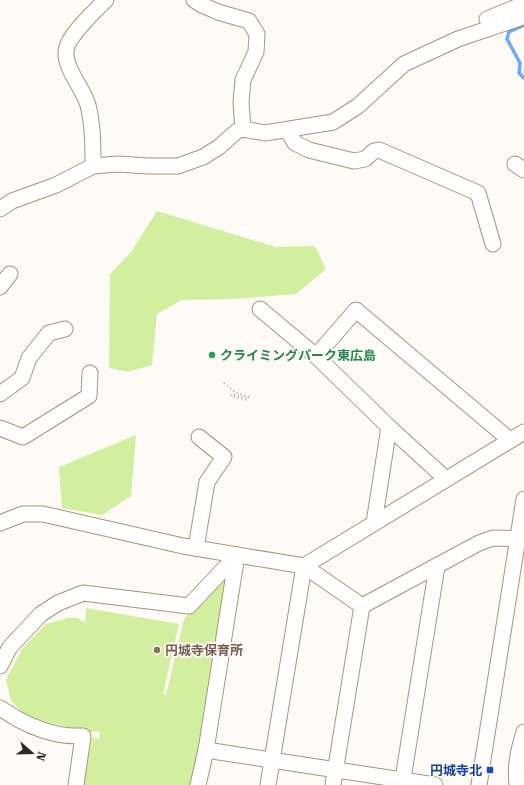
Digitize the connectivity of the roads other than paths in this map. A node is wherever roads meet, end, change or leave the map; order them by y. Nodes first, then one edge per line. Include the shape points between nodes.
1 (106, 0) edge
2 (194, 0) edge
3 (524, 1) edge
4 (524, 15) edge
5 (447, 44) junction
6 (243, 129) junction
7 (287, 130) junction
8 (93, 166) junction
9 (0, 209) edge
10 (493, 244) dead end
11 (10, 274) dead end
12 (0, 287) edge
13 (260, 309) dead end
14 (65, 329) dead end
15 (316, 356) junction
16 (90, 373) dead end
17 (0, 394) edge
18 (389, 427) junction
19 (0, 428) edge
20 (524, 432) edge
21 (199, 437) dead end
22 (510, 440) junction
23 (446, 479) junction
24 (524, 499) edge
25 (374, 523) junction
26 (0, 524) edge
27 (521, 539) edge
28 (196, 548) junction
29 (237, 555) junction
30 (304, 566) junction
31 (437, 566) junction
32 (362, 606) junction
33 (0, 666) edge
34 (0, 708) edge
35 (524, 732) edge
36 (206, 750) junction
37 (272, 760) junction
38 (336, 770) junction
39 (402, 783) edge
40 (76, 785) edge
41 (198, 785) edge
42 (268, 785) edge
43 (333, 785) edge
44 (435, 785) edge
45 (478, 785) edge
46 (517, 785) edge

1 - 8 street via 71,36 66,52 70,69 88,106
2 - 6 street via 218,12 249,21 257,34 256,52 243,80
3 - 5 street via 519,6 486,20 453,31
4 - 5 street
5 - 7 street via 404,64 358,106 333,122
6 - 7 street via 265,133
6 - 8 street via 204,158 178,166
7 - 10 street via 295,143 309,150 354,161 365,159 379,150 478,193
8 - 9 street via 12,201
11 - 12 street
13 - 15 street
14 - 17 street via 49,333 29,358 22,378
15 - 18 street
15 - 22 street via 356,310
16 - 19 street via 89,396 23,437
18 - 23 street
18 - 25 street
20 - 22 street
21 - 28 street via 224,457 207,482
22 - 23 street
23 - 25 street
24 - 27 street
25 - 30 street
26 - 28 street via 23,514 43,514
27 - 31 street via 493,538 478,543
27 - 45 street
28 - 29 street
29 - 30 street
29 - 33 street via 190,606 83,593 58,603 41,614 26,629 10,647
29 - 36 street
30 - 32 street
30 - 37 street
31 - 32 street
31 - 39 street
32 - 38 street
34 - 40 street via 41,730 83,736
35 - 46 street via 517,754
36 - 37 street
36 - 41 street
37 - 38 street
37 - 42 street
38 - 39 street
38 - 43 street
39 - 44 street

